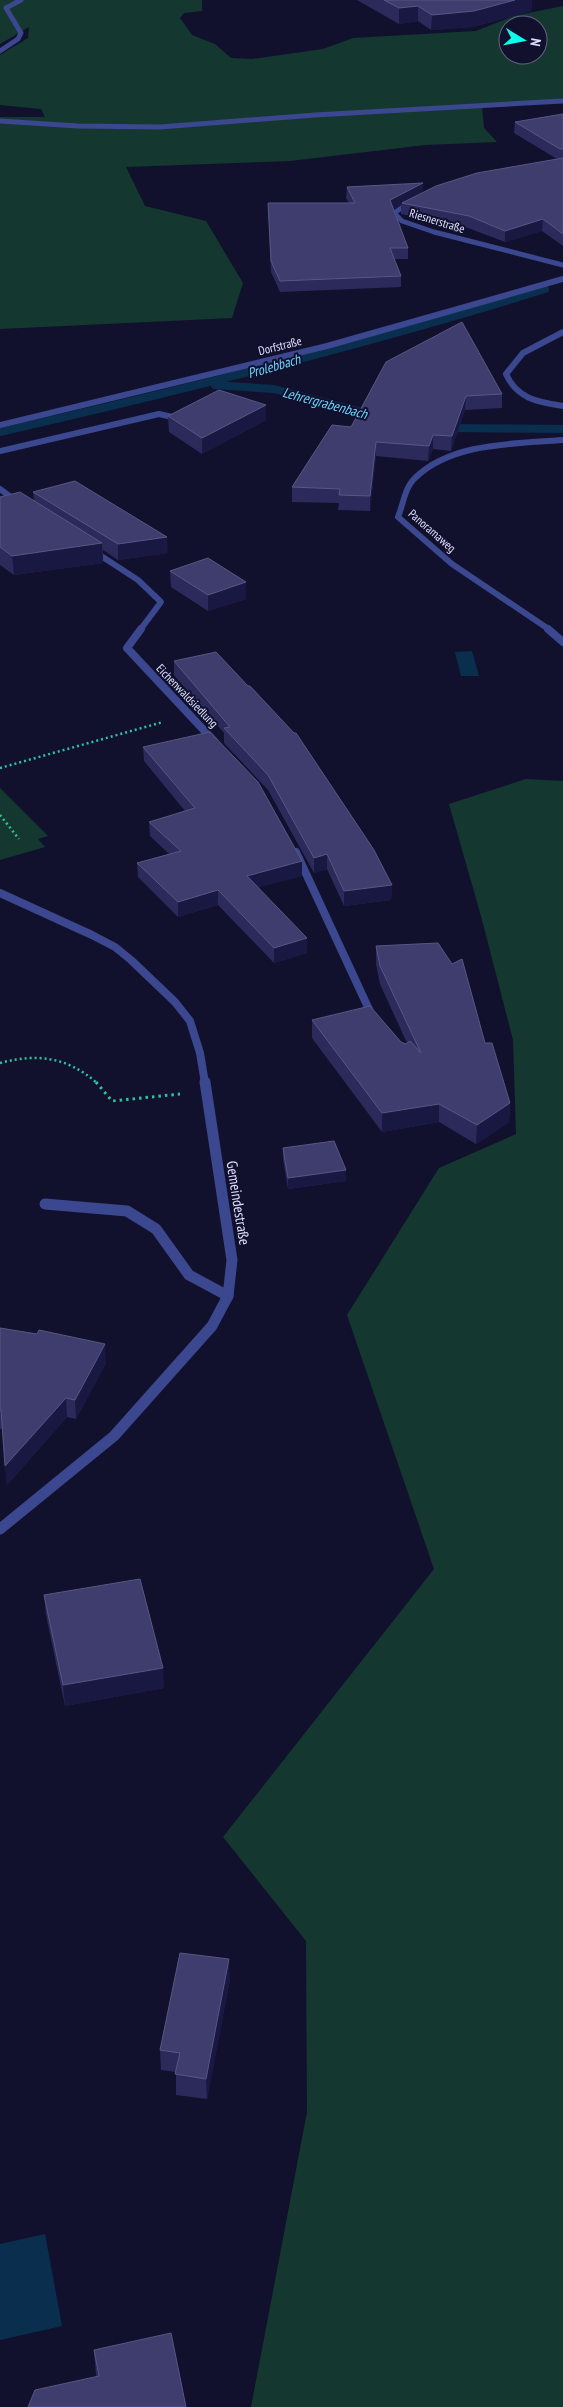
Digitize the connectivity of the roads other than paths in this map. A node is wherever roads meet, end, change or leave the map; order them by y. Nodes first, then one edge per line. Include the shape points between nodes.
1 (21, 0) edge
2 (0, 51) edge
3 (563, 101) edge
4 (0, 121) edge
5 (418, 198) edge
6 (563, 265) edge
7 (563, 279) edge
8 (563, 332) edge
9 (563, 406) edge
10 (181, 419) edge
11 (0, 425) edge
12 (563, 440) edge
13 (0, 451) edge
14 (0, 489) edge
15 (28, 510) edge
16 (85, 546) edge
17 (563, 642) edge
18 (221, 747) edge
19 (290, 841) edge
20 (0, 892) edge
21 (380, 1026) edge
22 (45, 1204) dead end
23 (228, 1296) junction
24 (0, 1529) edge

1 - 2 street via 6,8 21,33 18,39
3 - 4 street via 315,114 160,127
5 - 6 street, Riesnerstraße via 394,213 402,221 434,232
7 - 11 street, Dorfstraße via 327,346
8 - 9 street via 527,350 511,362 506,374 510,387 523,396
10 - 13 street via 159,414
12 - 17 street, Panoramaweg via 468,452 440,462 414,478 398,517 452,564 539,621
14 - 15 street
16 - 18 street, Eichenwaldsiedlung via 154,592 161,602 156,614 133,637 127,648
19 - 21 street via 373,1019
20 - 23 street, Gemeindestraße via 115,947 168,996 190,1022 200,1053 232,1260
22 - 23 street via 127,1211 156,1229 189,1275
23 - 24 street, Gemeindestraße via 212,1326 114,1436

